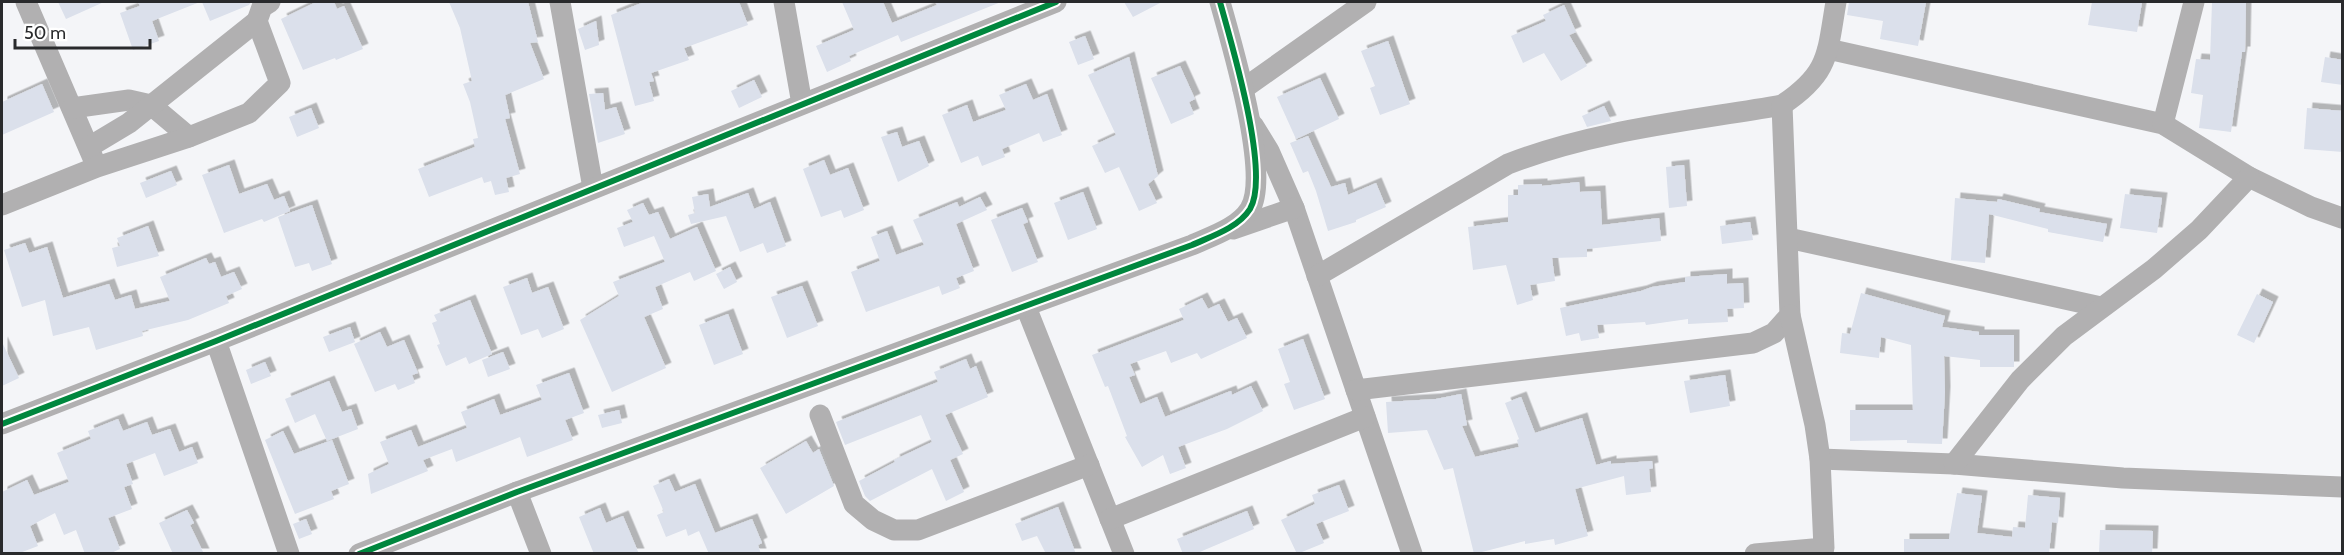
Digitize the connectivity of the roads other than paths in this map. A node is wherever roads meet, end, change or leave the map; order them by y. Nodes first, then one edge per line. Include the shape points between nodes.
1 (26, 2) edge
2 (560, 2) edge
3 (784, 2) edge
4 (1056, 2) edge
5 (1220, 2) edge
6 (1366, 2) edge
7 (1836, 2) edge
8 (2194, 2) edge
9 (262, 8) edge
10 (1828, 48) junction
11 (1243, 88) junction
12 (802, 104) junction
13 (151, 105) junction
14 (1782, 105) junction
15 (72, 108) junction
16 (1250, 119) junction
17 (2163, 124) junction
18 (189, 137) junction
19 (89, 147) junction
20 (97, 167) junction
21 (2249, 177) junction
22 (593, 188) junction
23 (2, 205) edge
24 (1294, 208) junction
25 (2343, 218) edge
26 (1215, 235) junction
27 (1788, 238) junction
28 (1317, 276) junction
29 (1026, 307) junction
30 (2101, 307) junction
31 (1790, 315) junction
32 (216, 341) junction
33 (1356, 390) junction
34 (820, 415) dead end
35 (1365, 417) junction
36 (2, 424) edge
37 (1820, 459) junction
38 (1954, 464) junction
39 (1089, 465) junction
40 (2343, 487) edge
41 (517, 492) junction
42 (1110, 519) junction
43 (1824, 551) edge
44 (289, 554) edge
45 (359, 554) edge
46 (541, 554) edge
47 (1124, 554) edge
48 (1412, 554) edge
49 (1755, 554) edge

1 - 15 street
2 - 22 street
3 - 12 street
4 - 12 street
5 - 11 street
6 - 11 street
7 - 10 street
8 - 17 street
9 - 13 street
9 - 18 street via 280,83 249,113
10 - 14 street via 1820,73 1805,90
10 - 17 street
11 - 16 street
12 - 22 street
13 - 15 street via 129,100
13 - 18 street
13 - 19 street
14 - 27 street
14 - 28 street via 1576,140 1540,151 1508,164
15 - 19 street
16 - 24 street
16 - 26 street via 1256,190 1250,208 1237,223
17 - 21 street
18 - 20 street
19 - 20 street
20 - 23 street
21 - 25 street
21 - 30 street via 2199,230
22 - 32 street
24 - 26 street
24 - 28 street
26 - 29 street
27 - 30 street
27 - 31 street
28 - 33 street
29 - 39 street
29 - 41 street
30 - 38 street via 2064,336 2020,380
31 - 33 street via 1774,333 1753,343
31 - 37 street
32 - 36 street
32 - 44 street
33 - 35 street
34 - 39 street via 854,504 873,520 894,530 918,530
35 - 42 street
35 - 48 street
37 - 38 street
37 - 43 street
38 - 40 street via 2123,478
39 - 42 street
41 - 45 street
41 - 46 street
42 - 47 street
43 - 49 street

